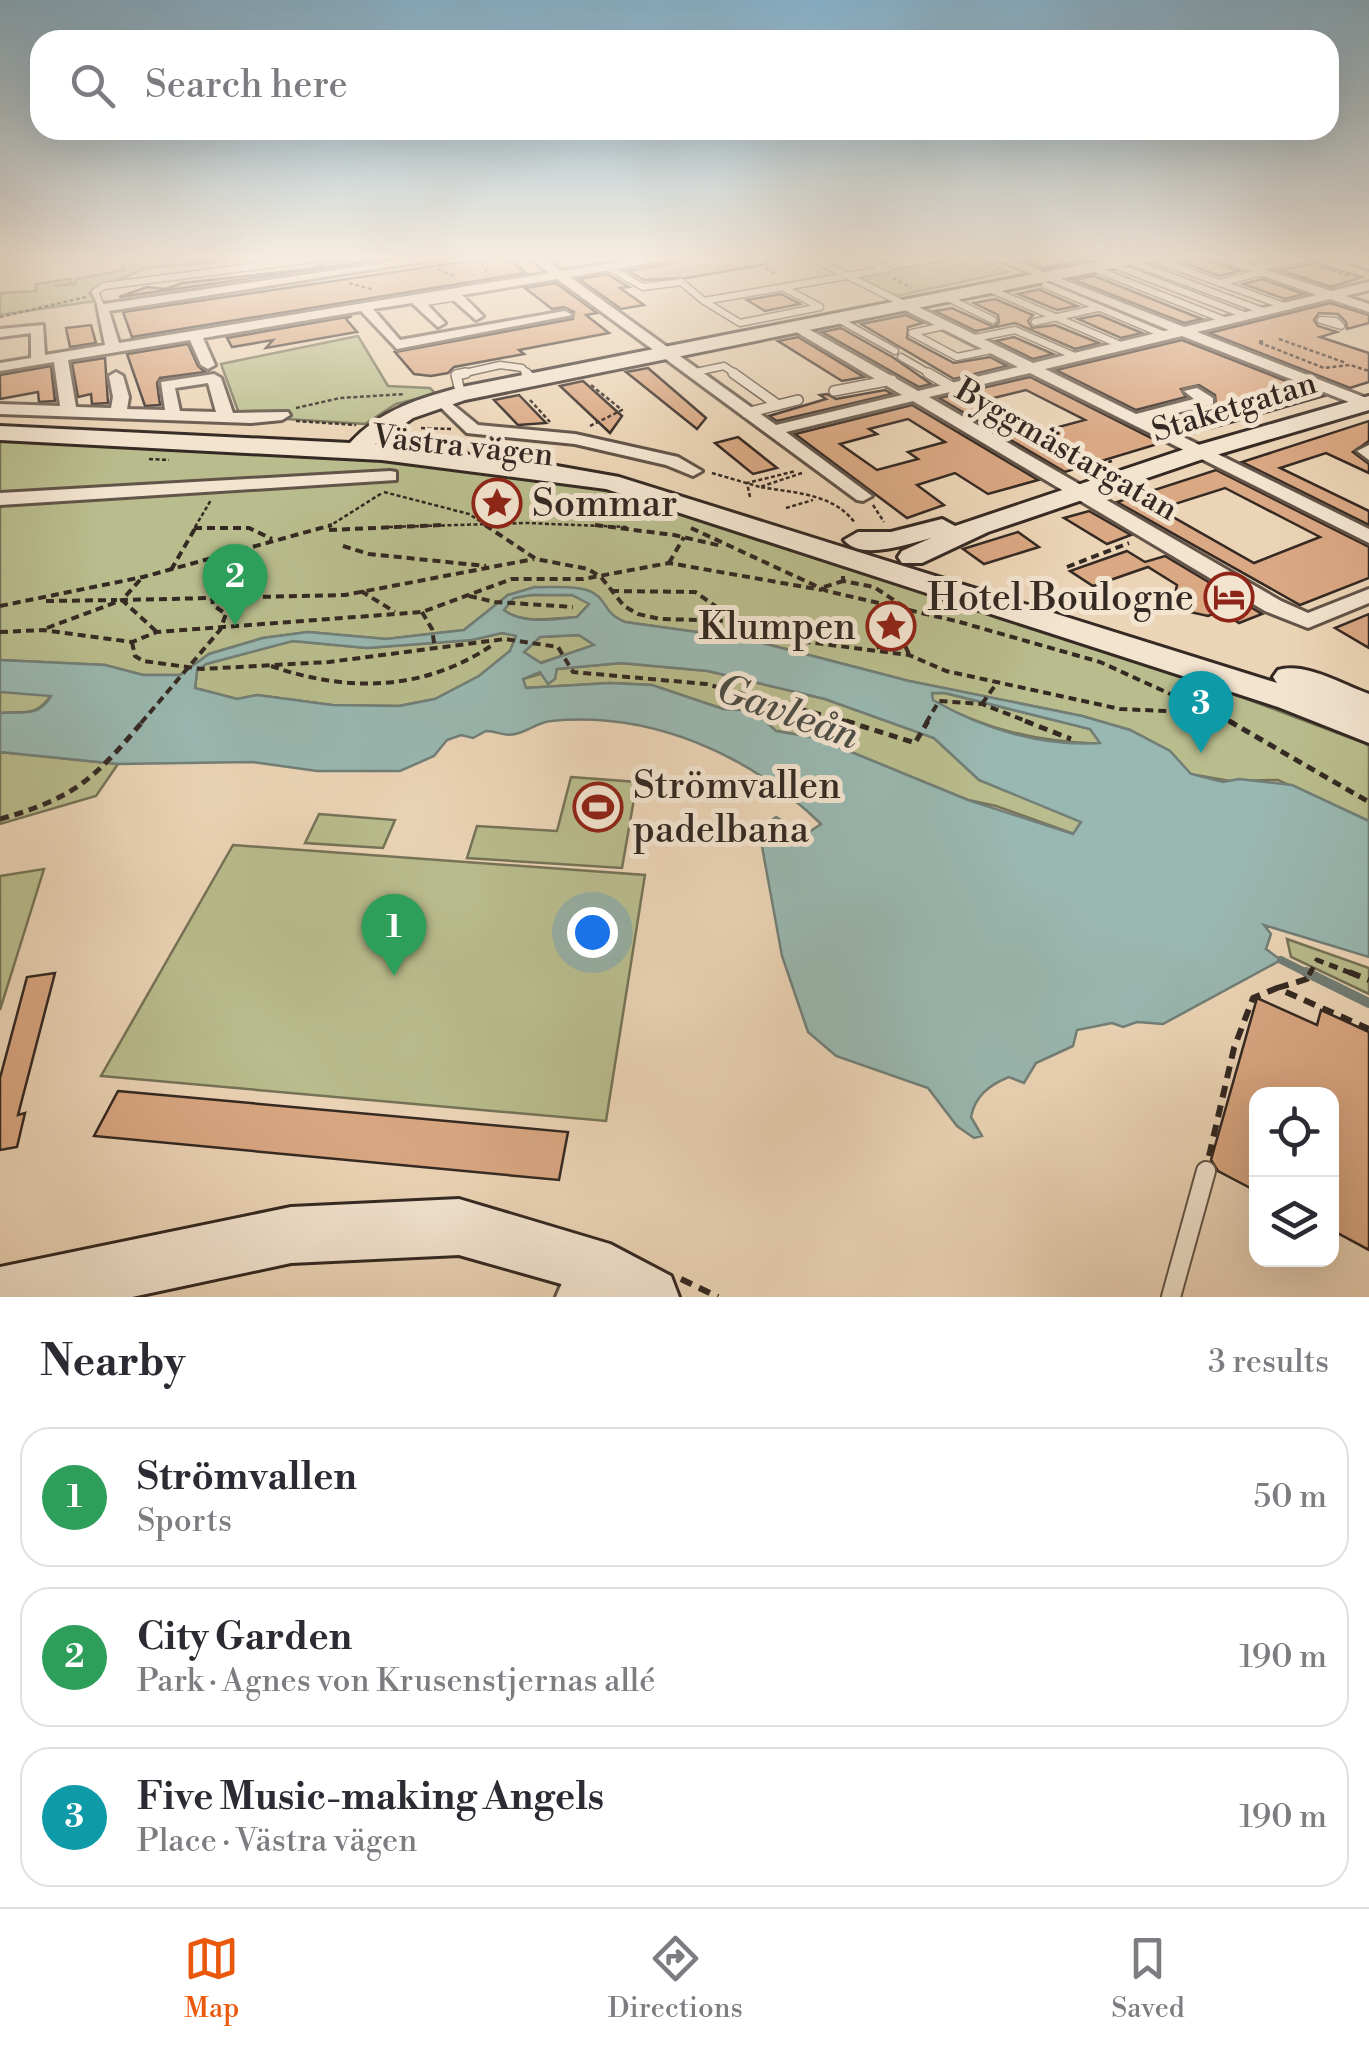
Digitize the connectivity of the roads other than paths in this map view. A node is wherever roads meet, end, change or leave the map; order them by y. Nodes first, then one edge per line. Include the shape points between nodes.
1 (104, 317) edge
2 (300, 317) edge
3 (372, 317) edge
4 (432, 317) edge
5 (473, 317) edge
6 (556, 317) edge
7 (614, 317) edge
8 (729, 317) edge
9 (795, 317) edge
10 (851, 317) edge
11 (926, 317) edge
12 (986, 317) edge
13 (1055, 317) joint
14 (1123, 317) edge
15 (1132, 317) edge
16 (1218, 317) edge
17 (1245, 317) edge
18 (838, 319) junction
19 (993, 320) dead end
20 (749, 321) junction
21 (1227, 321) junction
22 (1034, 322) dead end
23 (438, 323) junction
24 (774, 324) junction
25 (944, 326) junction
26 (798, 327) junction
27 (385, 332) junction
28 (0, 334) edge
29 (195, 334) junction
30 (1175, 334) junction
31 (987, 345) junction
32 (1123, 346) junction
33 (113, 348) junction
34 (663, 352) junction
35 (60, 357) junction
36 (1077, 357) junction
37 (38, 361) junction
38 (948, 364) dead end
39 (208, 365) dead end
40 (7, 366) edge
41 (1029, 368) junction
42 (692, 373) junction
43 (116, 376) dead end
44 (892, 380) junction
45 (952, 387) junction
46 (834, 391) dead end
47 (1192, 391) dead end
48 (450, 393) junction
49 (917, 396) junction
50 (798, 400) dead end
51 (10, 402) edge
52 (1368, 404) edge
53 (778, 405) junction
54 (68, 412) junction
55 (746, 412) junction
56 (118, 414) junction
57 (282, 415) road end
58 (169, 416) junction
59 (226, 417) junction
60 (1132, 420) junction
61 (772, 432) junction
62 (0, 433) edge
63 (363, 442) junction
64 (1197, 453) junction
65 (693, 471) road end
66 (387, 484) road end
67 (1079, 490) junction
68 (864, 496) dead end
69 (0, 499) edge
70 (947, 526) junction
71 (1369, 538) edge
72 (852, 545) junction
73 (905, 565) junction
74 (1369, 595) edge
75 (1369, 707) edge
76 (1369, 731) edge
77 (1206, 1170) road end
78 (583, 1280) edge
79 (0, 1296) edge
80 (650, 1297) edge
81 (1171, 1297) edge

1 - 33 street
2 - 29 street
3 - 27 street
4 - 23 street
5 - 23 street
6 - 27 street via 397,345
7 - 34 street
8 - 20 lane
9 - 24 lane
10 - 18 main road
11 - 25 street
12 - 19 lane
13 - 22 lane
13 - 32 lane
14 - 30 lane
15 - 30 street
16 - 21 lane
17 - 21 street
18 - 26 main road
18 - 45 lane
20 - 24 lane
20 - 24 lane
21 - 30 street
23 - 27 street
24 - 26 main road
24 - 34 main road
25 - 31 street
25 - 31 lane via 912,333 957,357
26 - 44 street, Byggmästargatan
28 - 37 street via 38,328
29 - 33 street
29 - 39 street
30 - 32 street
30 - 52 street
31 - 36 lane via 1015,330
31 - 38 lane
31 - 41 street
32 - 36 street
33 - 35 street
34 - 42 street
34 - 48 main road via 530,389
35 - 37 street
35 - 54 street
36 - 41 street
37 - 40 street
40 - 51 street
41 - 45 street
41 - 60 street
42 - 53 lane via 724,366
42 - 55 street
43 - 56 street
44 - 46 lane
44 - 49 street, Byggmästargatan
45 - 49 street
47 - 60 street via 1207,401
48 - 63 main road via 409,410
48 - 65 street via 473,430 576,439
49 - 61 street
49 - 67 street, Byggmästargatan
50 - 53 lane
51 - 54 street
51 - 63 main road, Västra vägen
52 - 64 main road, Staketgatan
53 - 55 lane
54 - 56 street
55 - 61 street
56 - 58 street
57 - 59 street
58 - 59 street
58 - 59 street via 174,408 166,385 214,378
60 - 64 street
61 - 68 street
62 - 63 main road, Västra vägen
63 - 72 main road, Västra vägen via 520,449 626,468
63 - 73 main road, Västra vägen via 610,482
64 - 67 main road, Staketgatan
64 - 71 street
66 - 69 street
67 - 70 main road, Staketgatan
67 - 73 main road, Staketgatan via 952,536
67 - 74 street, Byggmästargatan via 1308,621
70 - 72 main road, Staketgatan
70 - 73 main road, Staketgatan via 921,540
72 - 73 main road, Västra vägen
73 - 75 main road, Västra vägen via 1296,678
73 - 76 main road, Västra vägen
77 - 81 lane
78 - 79 main road via 459,1227 291,1235
78 - 80 main road

